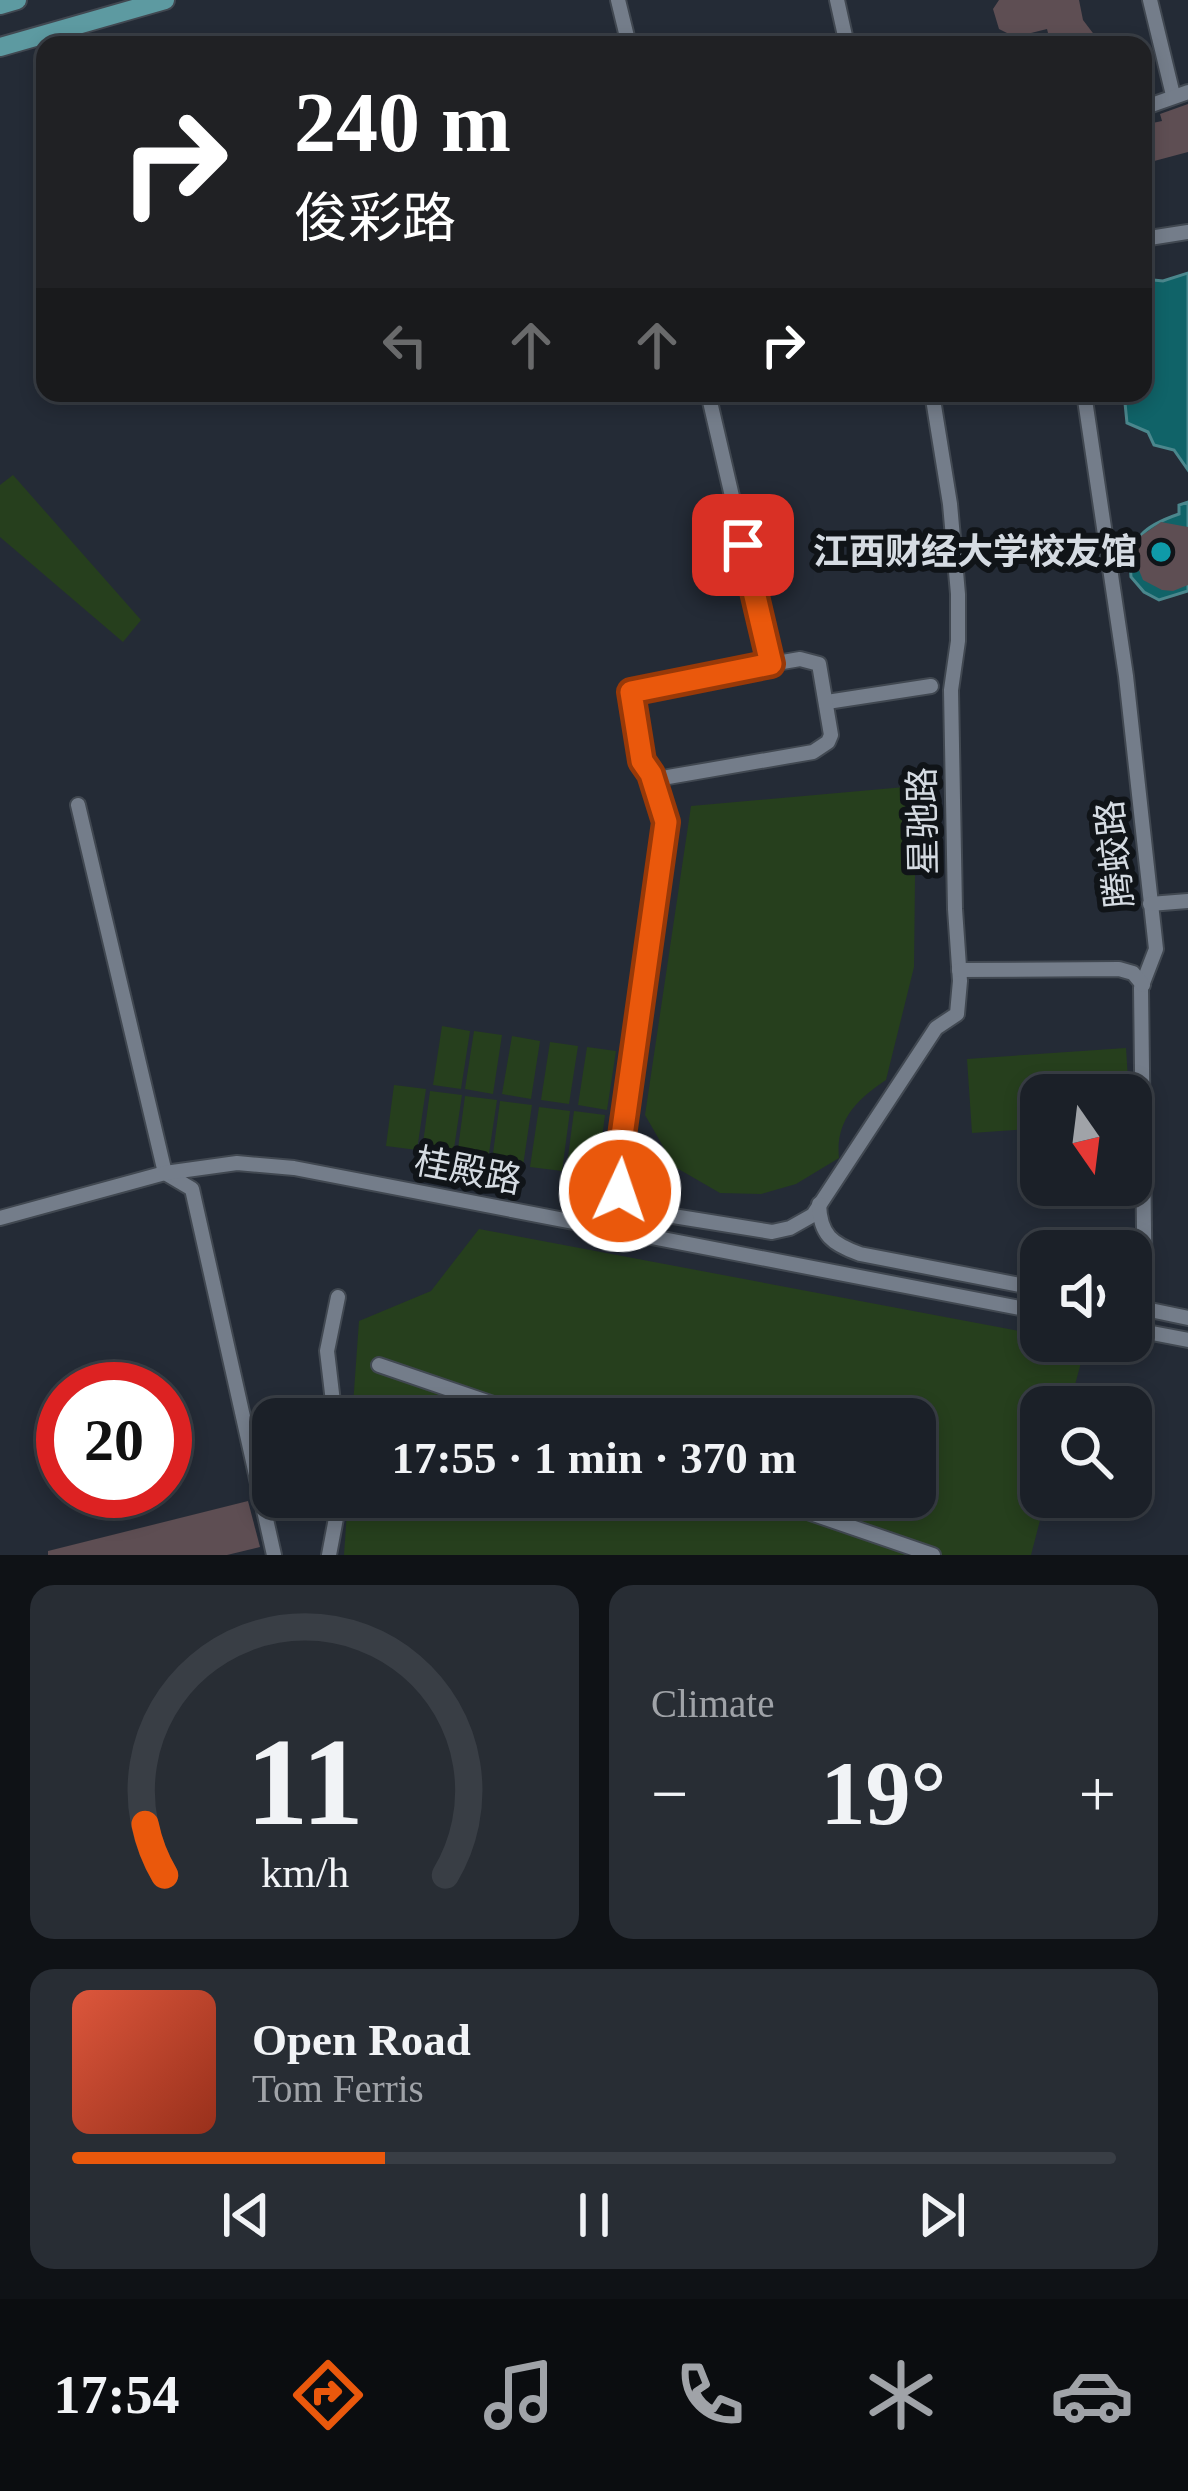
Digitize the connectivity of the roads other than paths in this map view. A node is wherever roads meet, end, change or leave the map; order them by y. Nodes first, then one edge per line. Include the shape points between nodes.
1 (17, 0) edge
2 (165, 0) edge
3 (618, 0) edge
4 (837, 0) edge
5 (1150, 0) edge
6 (0, 5) edge
7 (39, 36) edge
8 (627, 36) edge
9 (846, 36) edge
10 (36, 37) edge
11 (0, 47) edge
12 (1180, 94) edge
13 (1188, 232) edge
14 (1152, 238) edge
15 (710, 402) edge
16 (933, 402) edge
17 (1085, 402) edge
18 (771, 664) junction
19 (932, 686) dead end
20 (827, 702) junction
21 (654, 783) junction
22 (77, 805) dead end
23 (1188, 901) edge
24 (1150, 904) junction
25 (959, 970) junction
26 (1143, 985) junction
27 (165, 1173) junction
28 (819, 1204) junction
29 (0, 1218) edge
30 (1139, 1230) edge
31 (1020, 1285) edge
32 (338, 1297) dead end
33 (1020, 1308) edge
34 (1152, 1310) edge
35 (1188, 1318) edge
36 (1152, 1333) edge
37 (1188, 1340) edge
38 (379, 1365) dead end
39 (332, 1398) edge
40 (476, 1398) edge
41 (336, 1518) edge
42 (825, 1518) edge
43 (274, 1555) edge
44 (329, 1555) edge
45 (933, 1555) edge

1 - 6 main road
2 - 7 main road
3 - 8 street
4 - 9 street
5 - 12 street
10 - 11 main road
13 - 14 street
15 - 18 street
16 - 25 street, 星驰路 via 958,594 951,690
17 - 24 street, 腾蛟路
18 - 20 street via 819,664
18 - 21 street via 631,692 642,761
19 - 20 street
20 - 21 street via 831,735 813,752
21 - 28 street via 666,822 620,1191 642,1211 772,1232 802,1222
22 - 27 street
23 - 24 street
24 - 26 street, 腾蛟路 via 1156,949
25 - 26 street via 1119,969
25 - 28 street, 星驰路 via 957,1014 936,1028
26 - 30 street, 腾蛟路
27 - 29 street, 桂殿路
27 - 33 street, 桂殿路 via 237,1163 294,1168
27 - 43 street via 192,1190
28 - 31 street via 819,1221 838,1246
32 - 39 street via 327,1352
34 - 35 street
36 - 37 street
38 - 40 street
41 - 44 street
42 - 45 street

